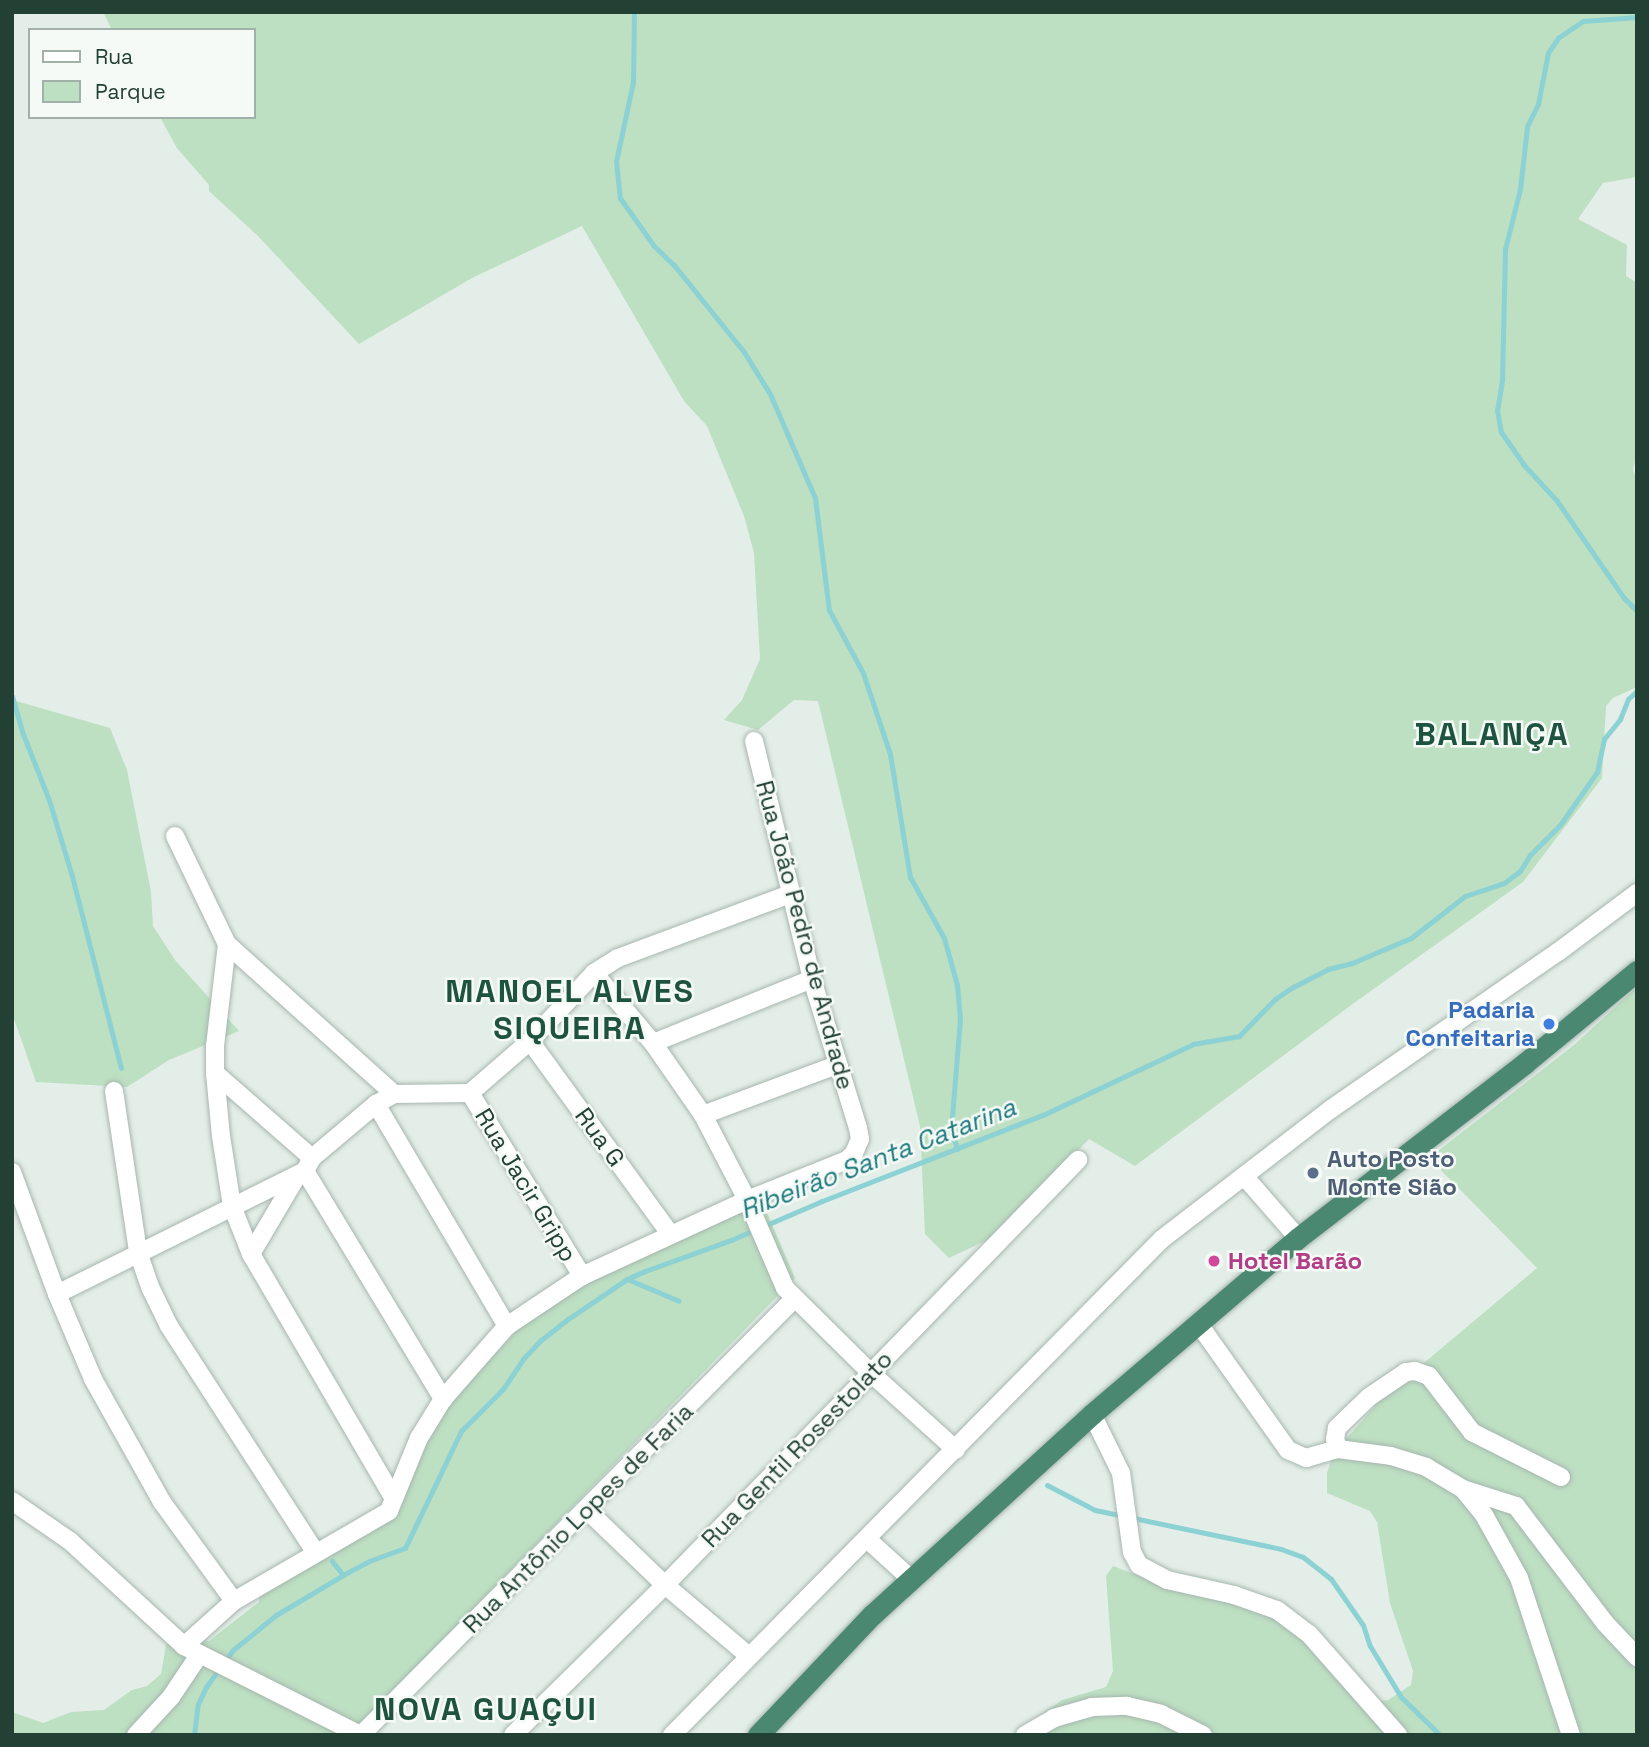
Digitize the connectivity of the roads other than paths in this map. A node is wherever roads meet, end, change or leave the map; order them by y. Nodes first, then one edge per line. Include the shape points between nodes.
1 (754, 741) dead end
2 (175, 836) dead end
3 (1637, 893) edge
4 (790, 894) junction
5 (226, 944) junction
6 (1637, 971) edge
7 (594, 973) junction
8 (812, 979) junction
9 (530, 1041) junction
10 (653, 1043) junction
11 (837, 1065) junction
12 (215, 1073) junction
13 (114, 1091) dead end
14 (470, 1093) junction
15 (394, 1094) junction
16 (376, 1104) junction
17 (703, 1115) junction
18 (1078, 1160) dead end
19 (305, 1168) junction
20 (12, 1172) edge
21 (1244, 1176) junction
22 (747, 1200) junction
23 (232, 1206) junction
24 (670, 1234) junction
25 (1298, 1238) junction
26 (138, 1252) junction
27 (251, 1254) junction
28 (582, 1276) junction
29 (57, 1294) junction
30 (794, 1299) junction
31 (1198, 1323) junction
32 (507, 1326) junction
33 (872, 1374) junction
34 (443, 1399) junction
35 (1092, 1414) junction
36 (1338, 1449) junction
37 (956, 1450) junction
38 (1561, 1477) dead end
39 (1464, 1489) junction
40 (393, 1497) junction
41 (12, 1501) edge
42 (587, 1510) junction
43 (867, 1539) junction
44 (316, 1553) junction
45 (911, 1579) junction
46 (665, 1585) junction
47 (234, 1601) junction
48 (749, 1657) junction
49 (1637, 1657) edge
50 (205, 1658) junction
51 (136, 1735) edge
52 (360, 1735) edge
53 (513, 1735) edge
54 (672, 1735) edge
55 (758, 1735) edge
56 (1025, 1735) edge
57 (1203, 1735) edge
58 (1398, 1735) edge
59 (1571, 1735) edge

1 - 4 street, Rua João Pedro de Andrade
2 - 5 street
3 - 21 street via 1331,1109
4 - 7 street via 618,958
4 - 8 street, Rua João Pedro de Andrade
5 - 12 street
5 - 15 street
6 - 25 highway
7 - 9 street
7 - 10 street
8 - 10 street
8 - 11 street, Rua João Pedro de Andrade
9 - 14 street
9 - 24 street, Rua G
10 - 17 street
11 - 17 street
11 - 22 street, Rua João Pedro de Andrade via 858,1128 857,1148 846,1160
12 - 19 street
12 - 23 street
13 - 26 street
14 - 15 street
14 - 28 street, Rua Jacir Gripp
15 - 16 street
16 - 19 street
16 - 32 street
17 - 22 street
18 - 33 street, Rua Gentil Rosestolato
19 - 23 street
19 - 27 street
19 - 34 street
20 - 29 street
21 - 25 street
21 - 37 street via 1162,1239
22 - 24 street
22 - 30 street
23 - 26 street
23 - 27 street
24 - 28 street
25 - 31 highway
26 - 29 street
26 - 44 street via 169,1326
27 - 40 street
28 - 32 street
29 - 47 street via 93,1379 162,1502
30 - 33 street
30 - 42 street, Rua Antônio Lopes de Faria
31 - 35 highway
31 - 36 street via 1288,1450 1306,1458
32 - 34 street
33 - 37 street
33 - 46 street, Rua Gentil Rosestolato
34 - 40 street via 419,1438
35 - 45 highway
35 - 58 street via 1121,1474 1132,1552 1139,1565 1167,1580 1277,1610 1310,1634
36 - 38 street via 1337,1428 1369,1397 1406,1372 1415,1371 1429,1376 1472,1432
36 - 39 street via 1391,1456 1426,1467
37 - 43 street
39 - 49 street via 1516,1506 1605,1623
39 - 59 street via 1519,1578
40 - 44 street via 389,1511
41 - 50 street via 69,1541
42 - 46 street
42 - 52 street, Rua Antônio Lopes de Faria
43 - 45 street
43 - 48 street
44 - 47 street
45 - 55 highway
46 - 48 street
46 - 53 street, Rua Gentil Rosestolato
47 - 50 street
48 - 54 street
50 - 51 street
50 - 52 street
56 - 57 street via 1054,1718 1092,1707 1127,1706 1161,1714

